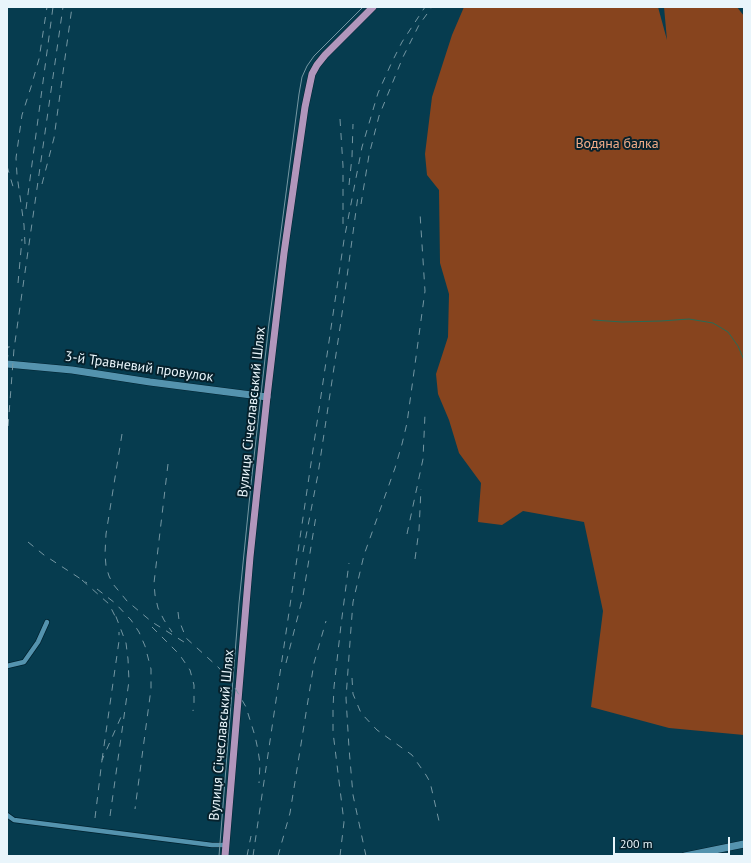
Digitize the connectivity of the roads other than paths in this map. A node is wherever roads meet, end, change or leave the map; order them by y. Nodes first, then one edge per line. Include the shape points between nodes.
1 (373, 7) edge
2 (7, 364) edge
3 (267, 397) junction
4 (47, 622) dead end
5 (7, 666) edge
6 (7, 815) edge
7 (744, 844) edge
8 (226, 845) junction
9 (225, 856) edge
10 (685, 856) edge

1 - 3 main road, Вулиця Січеславський Шлях via 325,55 314,69 311,79 304,107 295,172
2 - 3 main road, 3-й Травневий провулок via 72,370
3 - 8 main road, Вулиця Січеславський Шлях via 250,557
4 - 5 street via 38,642 24,662
6 - 8 street via 14,820
7 - 10 main road
8 - 9 main road, Вулиця Січеславський Шлях

